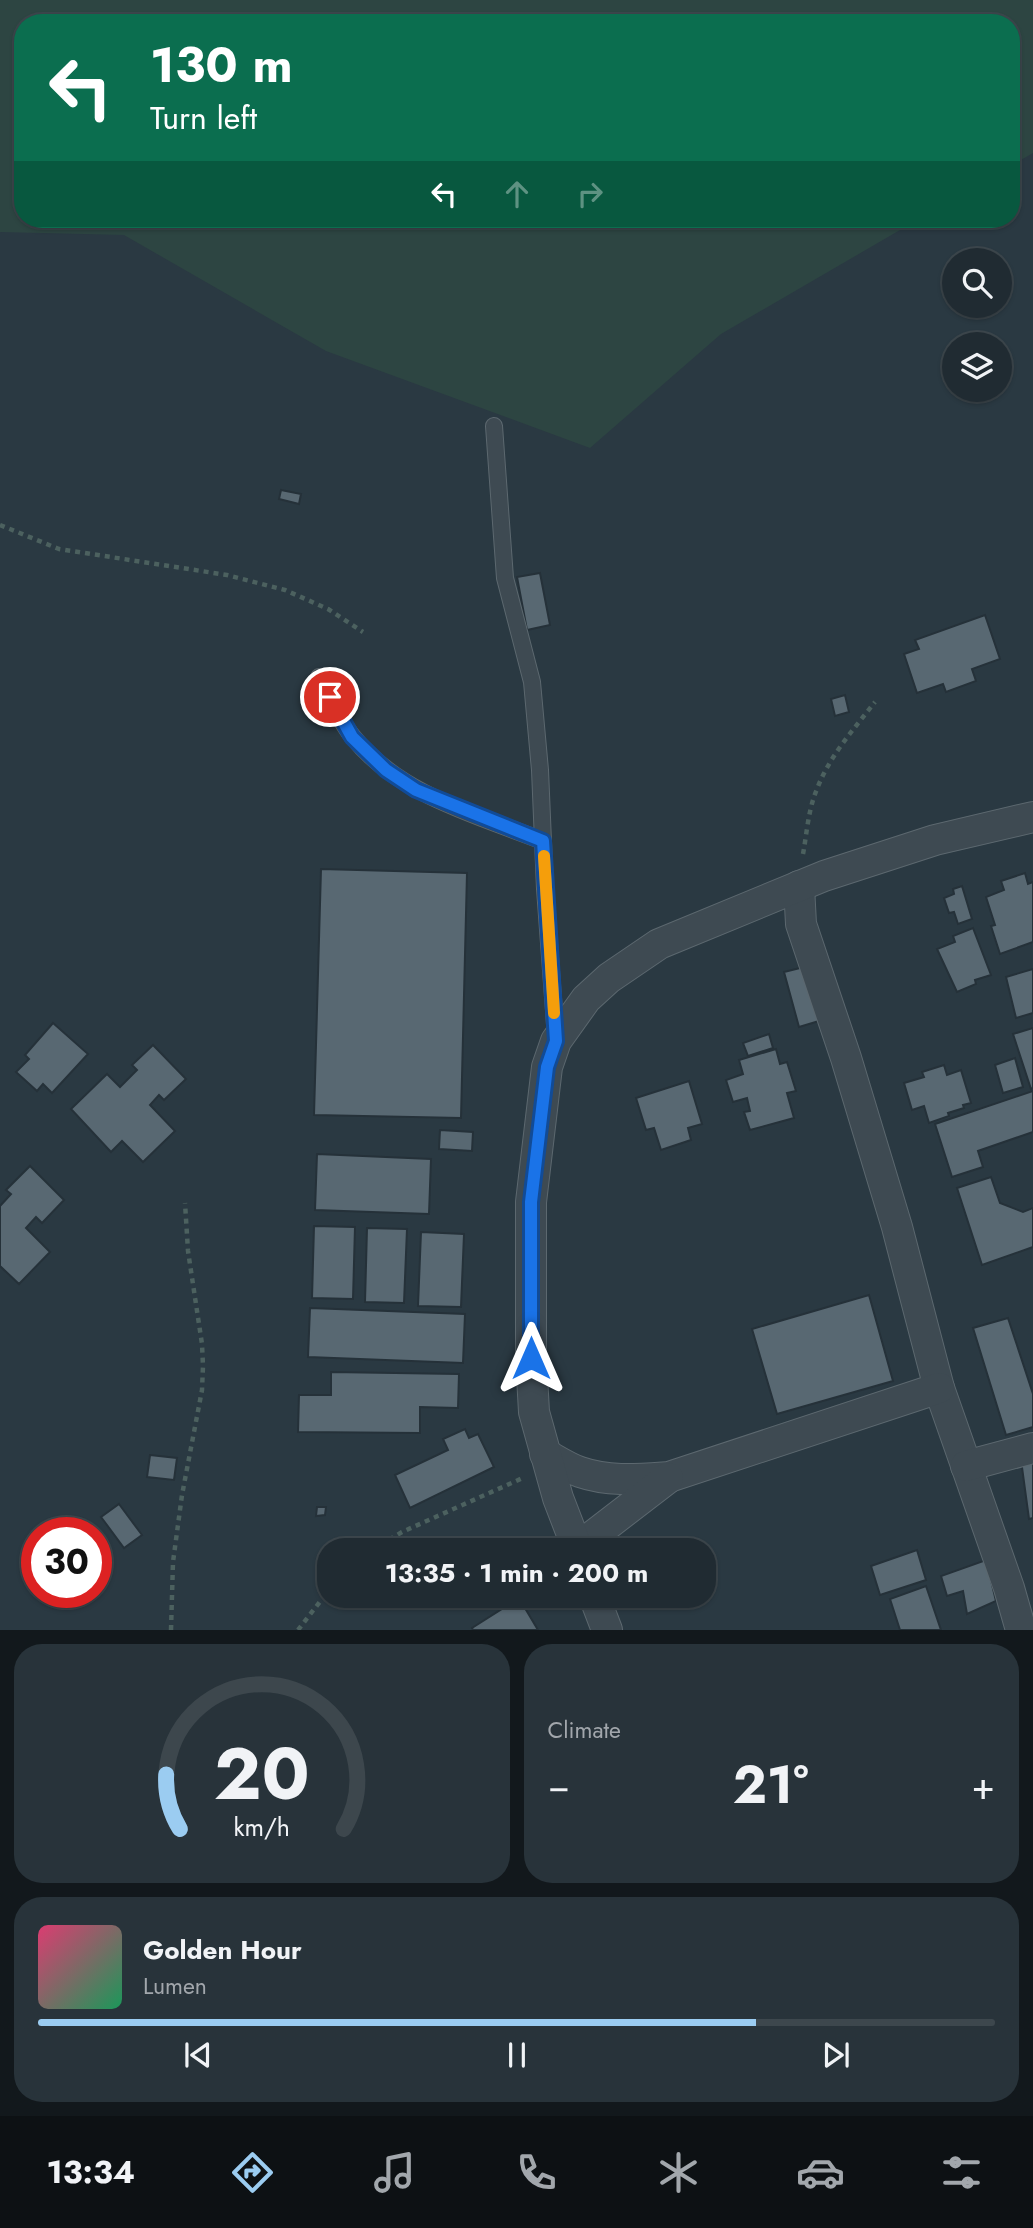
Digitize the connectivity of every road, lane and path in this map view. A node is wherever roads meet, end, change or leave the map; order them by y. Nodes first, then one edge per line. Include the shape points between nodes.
1 (494, 426) dead end
2 (0, 525) edge
3 (363, 632) dead end
4 (319, 677) dead end
5 (875, 702) dead end
6 (1033, 817) edge
7 (543, 841) junction
8 (799, 886) junction
9 (556, 1041) junction
10 (185, 1203) dead end
11 (939, 1388) junction
12 (1033, 1448) edge
13 (547, 1460) junction
14 (966, 1466) junction
15 (668, 1477) junction
16 (392, 1538) edge
17 (574, 1538) edge
18 (592, 1538) edge
19 (317, 1605) edge
20 (599, 1608) edge
21 (171, 1629) edge
22 (298, 1629) edge
23 (607, 1629) edge
24 (1021, 1629) edge

1 - 7 lane via 505,578 532,681
2 - 3 path via 59,548 227,575 285,590 328,609
4 - 7 lane via 352,737 386,770 416,790
5 - 8 path via 839,748 817,789
6 - 8 street via 936,840
7 - 9 lane
8 - 9 street via 659,944 586,999
8 - 11 street via 802,924 897,1227
9 - 13 street via 547,1067 531,1202 531,1371 534,1412
10 - 21 path via 203,1366 173,1562
11 - 14 street
11 - 15 street
12 - 14 street
13 - 15 street via 598,1477
13 - 16 path
13 - 17 street
14 - 24 street
15 - 18 street
19 - 22 path
20 - 23 street

